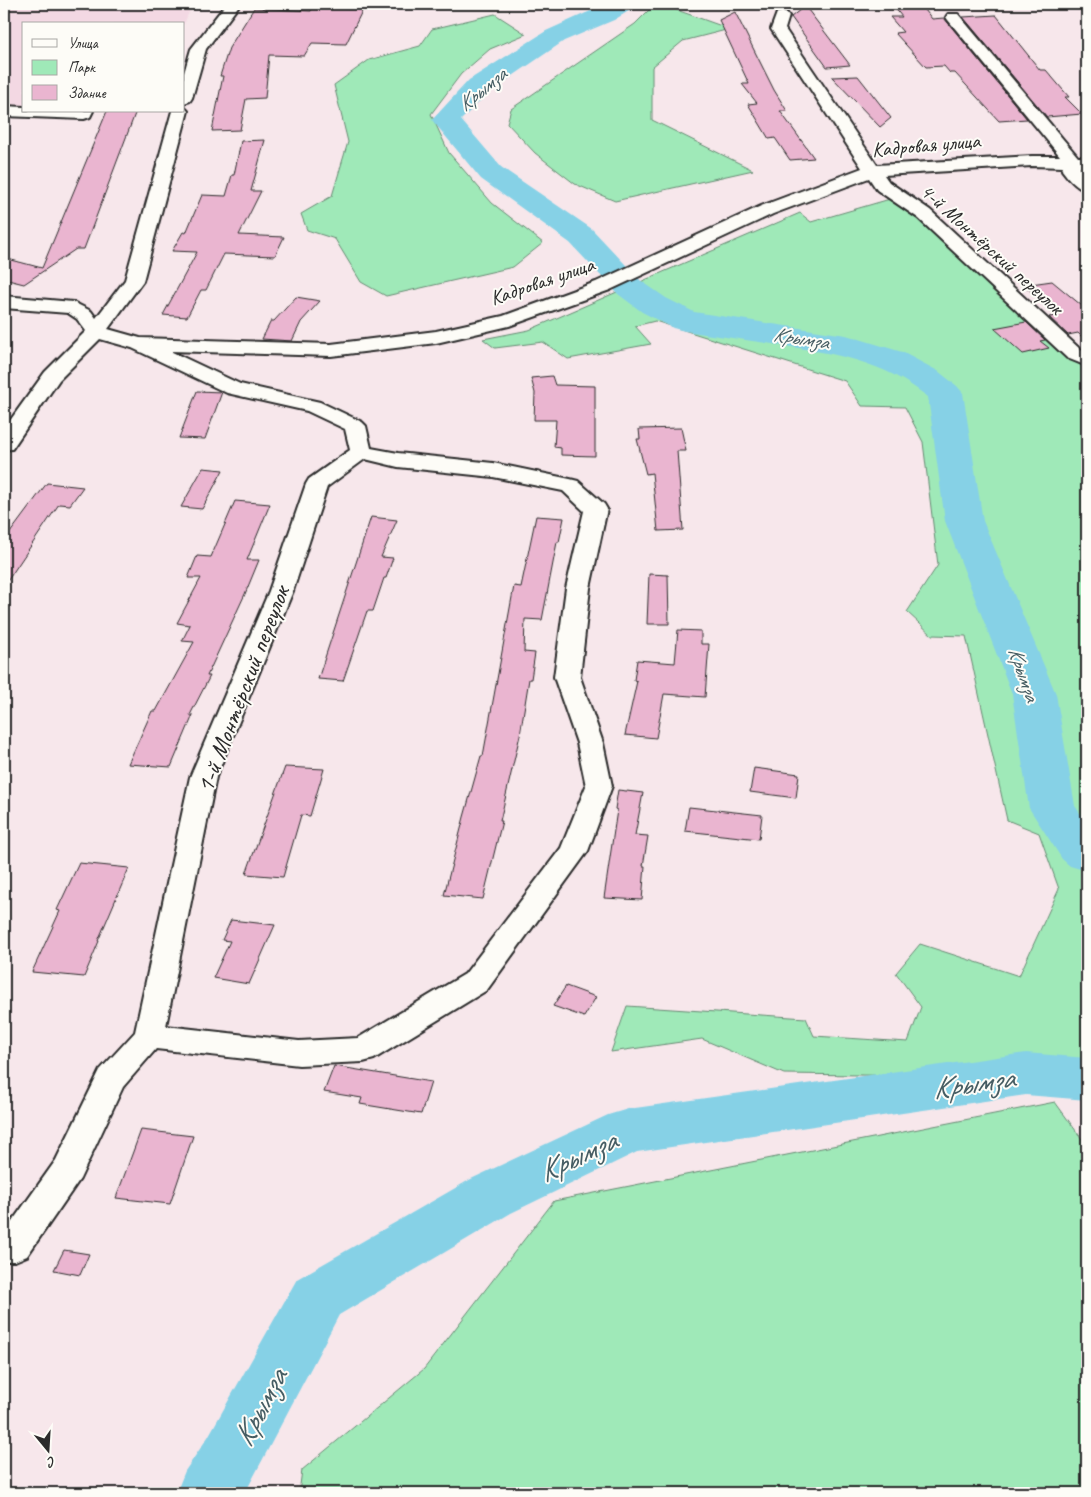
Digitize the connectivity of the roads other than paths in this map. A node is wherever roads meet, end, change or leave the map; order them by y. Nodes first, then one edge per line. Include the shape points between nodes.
1 (233, 4) edge
2 (782, 16) dead end
3 (953, 16) dead end
4 (185, 95) edge
5 (4, 111) edge
6 (22, 112) edge
7 (31, 112) edge
8 (85, 112) edge
9 (180, 112) edge
10 (1080, 161) edge
11 (873, 170) junction
12 (1087, 186) edge
13 (4, 302) edge
14 (96, 332) junction
15 (139, 344) junction
16 (1087, 360) edge
17 (6, 437) edge
18 (361, 452) junction
19 (149, 1036) junction
20 (4, 1247) edge

1 - 4 street via 199,49
2 - 11 street, 4-й Монтёрский переулок via 778,29 785,41
3 - 10 street
5 - 6 street
7 - 8 street
9 - 14 street via 134,282
10 - 11 street, Кадровая улица
10 - 12 street via 1071,170
11 - 15 street, Кадровая улица via 767,210 604,286 509,320 436,337 331,350
11 - 16 street, 4-й Монтёрский переулок via 883,186 924,214 1074,354
13 - 14 street via 73,308
14 - 15 street, Кадровая улица
14 - 17 street via 52,376
15 - 18 street via 234,389 313,406 355,426
18 - 19 street, 1-й Монтёрский переулок via 317,484 281,591 204,777
18 - 19 street via 398,460 493,470 570,486 596,509 578,588 567,677 590,744 598,786 574,851 476,982 363,1050 300,1053
19 - 20 street, 1-й Монтёрский переулок via 111,1079 68,1169 15,1246

